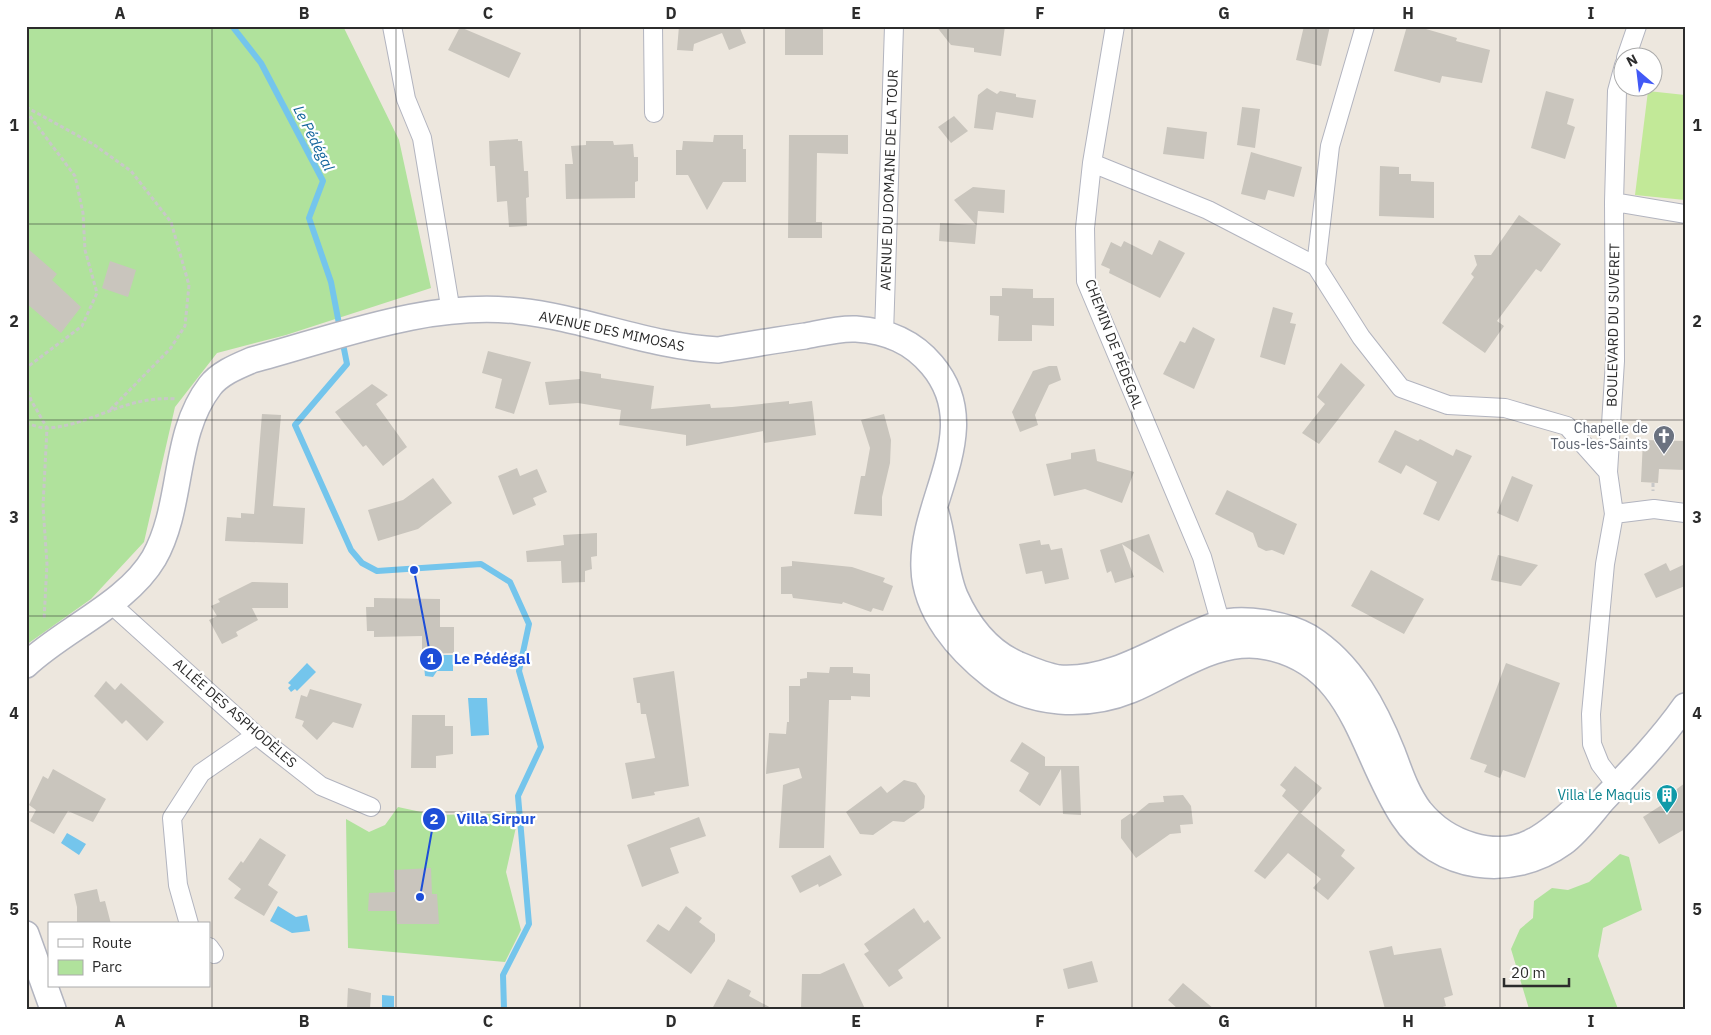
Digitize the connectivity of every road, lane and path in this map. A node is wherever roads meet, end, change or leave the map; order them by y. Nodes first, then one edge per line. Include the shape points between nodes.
1 (392, 26) edge
2 (654, 26) edge
3 (894, 26) edge
4 (1115, 26) edge
5 (1365, 26) edge
6 (1636, 26) edge
7 (1629, 48) edge
8 (1617, 98) edge
9 (26, 109) edge
10 (654, 113) dead end
11 (1092, 163) junction
12 (1614, 202) junction
13 (1685, 214) edge
14 (1316, 266) junction
15 (451, 312) junction
16 (884, 334) junction
17 (26, 368) edge
18 (26, 385) edge
19 (202, 401) junction
20 (110, 410) junction
21 (26, 423) edge
22 (47, 428) junction
23 (1608, 472) junction
24 (1685, 513) edge
25 (1614, 514) junction
26 (110, 603) junction
27 (1221, 623) junction
28 (970, 643) junction
29 (1228, 648) junction
30 (34, 658) edge
31 (1685, 705) edge
32 (256, 735) junction
33 (1613, 781) junction
34 (371, 807) dead end
35 (188, 922) edge
36 (26, 934) edge
37 (51, 1003) edge

1 - 15 street via 406,99 422,138
2 - 10 street
3 - 16 street, AVENUE DU DOMAINE DE LA TOUR
4 - 11 street, CHEMIN DE PÉDEGAL
5 - 14 street via 1330,146
6 - 7 street
8 - 12 street, BOULEVARD DU SUVERET
9 - 17 path via 75,176 83,213 85,250 97,293 82,326
9 - 20 path via 93,144 131,171 171,222 189,285 185,326 175,342
11 - 14 street via 1208,210
11 - 27 street, CHEMIN DE PÉDEGAL via 1085,228 1086,281 1202,557
12 - 13 street
12 - 23 street, BOULEVARD DU SUVERET via 1615,361
14 - 23 street via 1361,337 1401,388 1448,405 1505,408 1567,426
15 - 16 street, AVENUE DES MIMOSAS via 517,311 568,319 696,349 718,350 853,329
15 - 19 street, AVENUE DES MIMOSAS via 434,312 396,321 252,360 226,372 211,385
16 - 28 street, AVENUE DES MIMOSAS via 909,342 926,357 940,374 948,391 953,418 953,447 926,537 924,570 932,605
18 - 22 path
19 - 20 path via 140,400
19 - 26 street via 189,428 169,522 153,558 139,577
20 - 22 path via 72,424
21 - 22 path
22 - 30 path via 43,506 47,597
23 - 25 street, BOULEVARD DU SUVERET
24 - 25 street via 1654,509
25 - 33 street, BOULEVARD DU SUVERET via 1604,564 1591,714 1592,744 1600,764
26 - 30 street
26 - 32 street, ALLÉE DES ASPHODÈLES
27 - 28 street, AVENUE DES MIMOSAS via 1118,668 1088,676 1058,678
27 - 29 street, CHEMIN DE PÉDEGAL
27 - 33 street, AVENUE DES MIMOSAS via 1259,622 1288,626 1329,652 1349,672 1370,703 1419,810 1451,838 1478,848 1507,848 1534,842
28 - 29 street, AVENUE DES MIMOSAS via 1003,683 1028,696 1060,702 1092,700 1128,692 1199,656
29 - 33 street, AVENUE DES MIMOSAS via 1263,646 1290,653 1322,673 1351,710 1382,780 1406,821 1434,848 1457,860 1482,867 1512,866 1538,857 1565,842
31 - 33 street, AVENUE DES MIMOSAS via 1669,728
32 - 34 street, ALLÉE DES ASPHODÈLES via 321,786
32 - 35 street via 201,773 172,818 178,885
36 - 37 street

